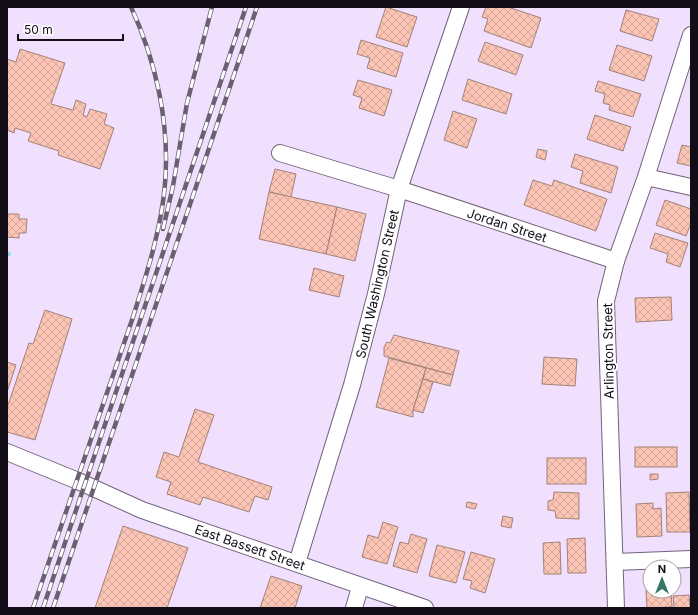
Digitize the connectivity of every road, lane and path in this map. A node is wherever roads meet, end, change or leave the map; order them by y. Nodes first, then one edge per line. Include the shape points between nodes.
1 (461, 7) edge
2 (691, 35) edge
3 (280, 153) dead end
4 (646, 177) junction
5 (691, 187) edge
6 (399, 189) junction
7 (616, 261) junction
8 (7, 452) edge
9 (691, 559) edge
10 (615, 562) junction
11 (297, 563) junction
12 (360, 587) junction
13 (354, 608) edge
14 (425, 608) edge
15 (616, 608) edge

1 - 6 street, South Washington Street
2 - 4 street, Arlington Street
3 - 6 street, Jordan Street
4 - 5 street
4 - 7 street, Arlington Street
6 - 7 street, Jordan Street
6 - 11 street, South Washington Street via 352,386
7 - 10 street, Arlington Street via 606,301
8 - 11 street, East Bassett Street via 142,510
9 - 10 street
10 - 15 street, Arlington Street
11 - 12 street, East Bassett Street
12 - 13 street
12 - 14 street, East Bassett Street

